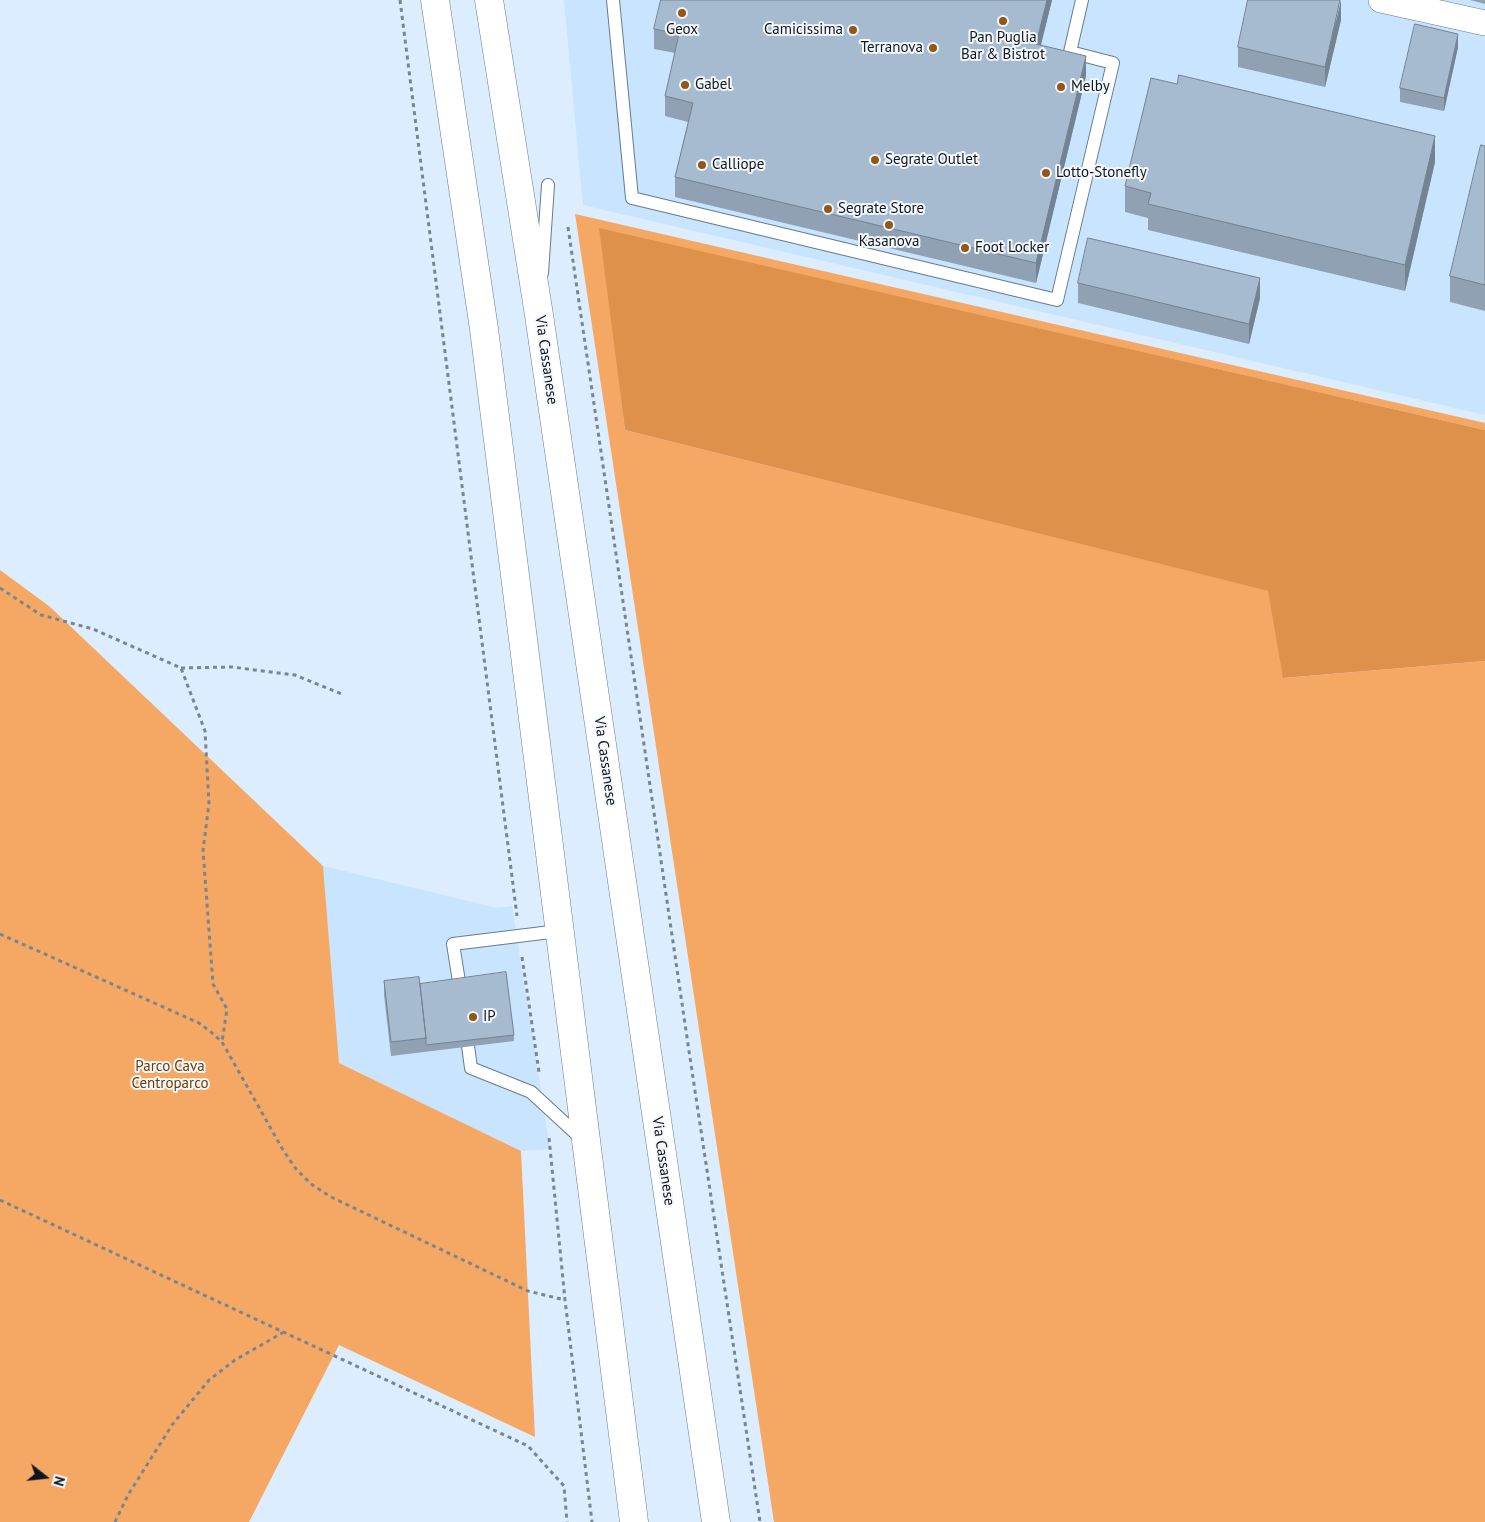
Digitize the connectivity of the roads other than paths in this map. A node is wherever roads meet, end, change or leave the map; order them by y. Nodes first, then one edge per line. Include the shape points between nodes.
1 (435, 0) edge
2 (613, 0) edge
3 (1082, 0) edge
4 (1381, 0) edge
5 (491, 5) edge
6 (1485, 23) edge
7 (548, 185) road end
8 (539, 315) junction
9 (560, 931) junction
10 (586, 1142) junction
11 (634, 1522) edge
12 (716, 1522) edge

1 - 9 main road via 484,329
2 - 3 lane via 632,198 1058,300 1112,62 1070,52
4 - 6 street
5 - 8 main road, Via Cassanese
7 - 8 lane
8 - 12 main road, Via Cassanese
9 - 10 main road
9 - 10 lane via 454,944 472,1068 531,1092
10 - 11 main road

